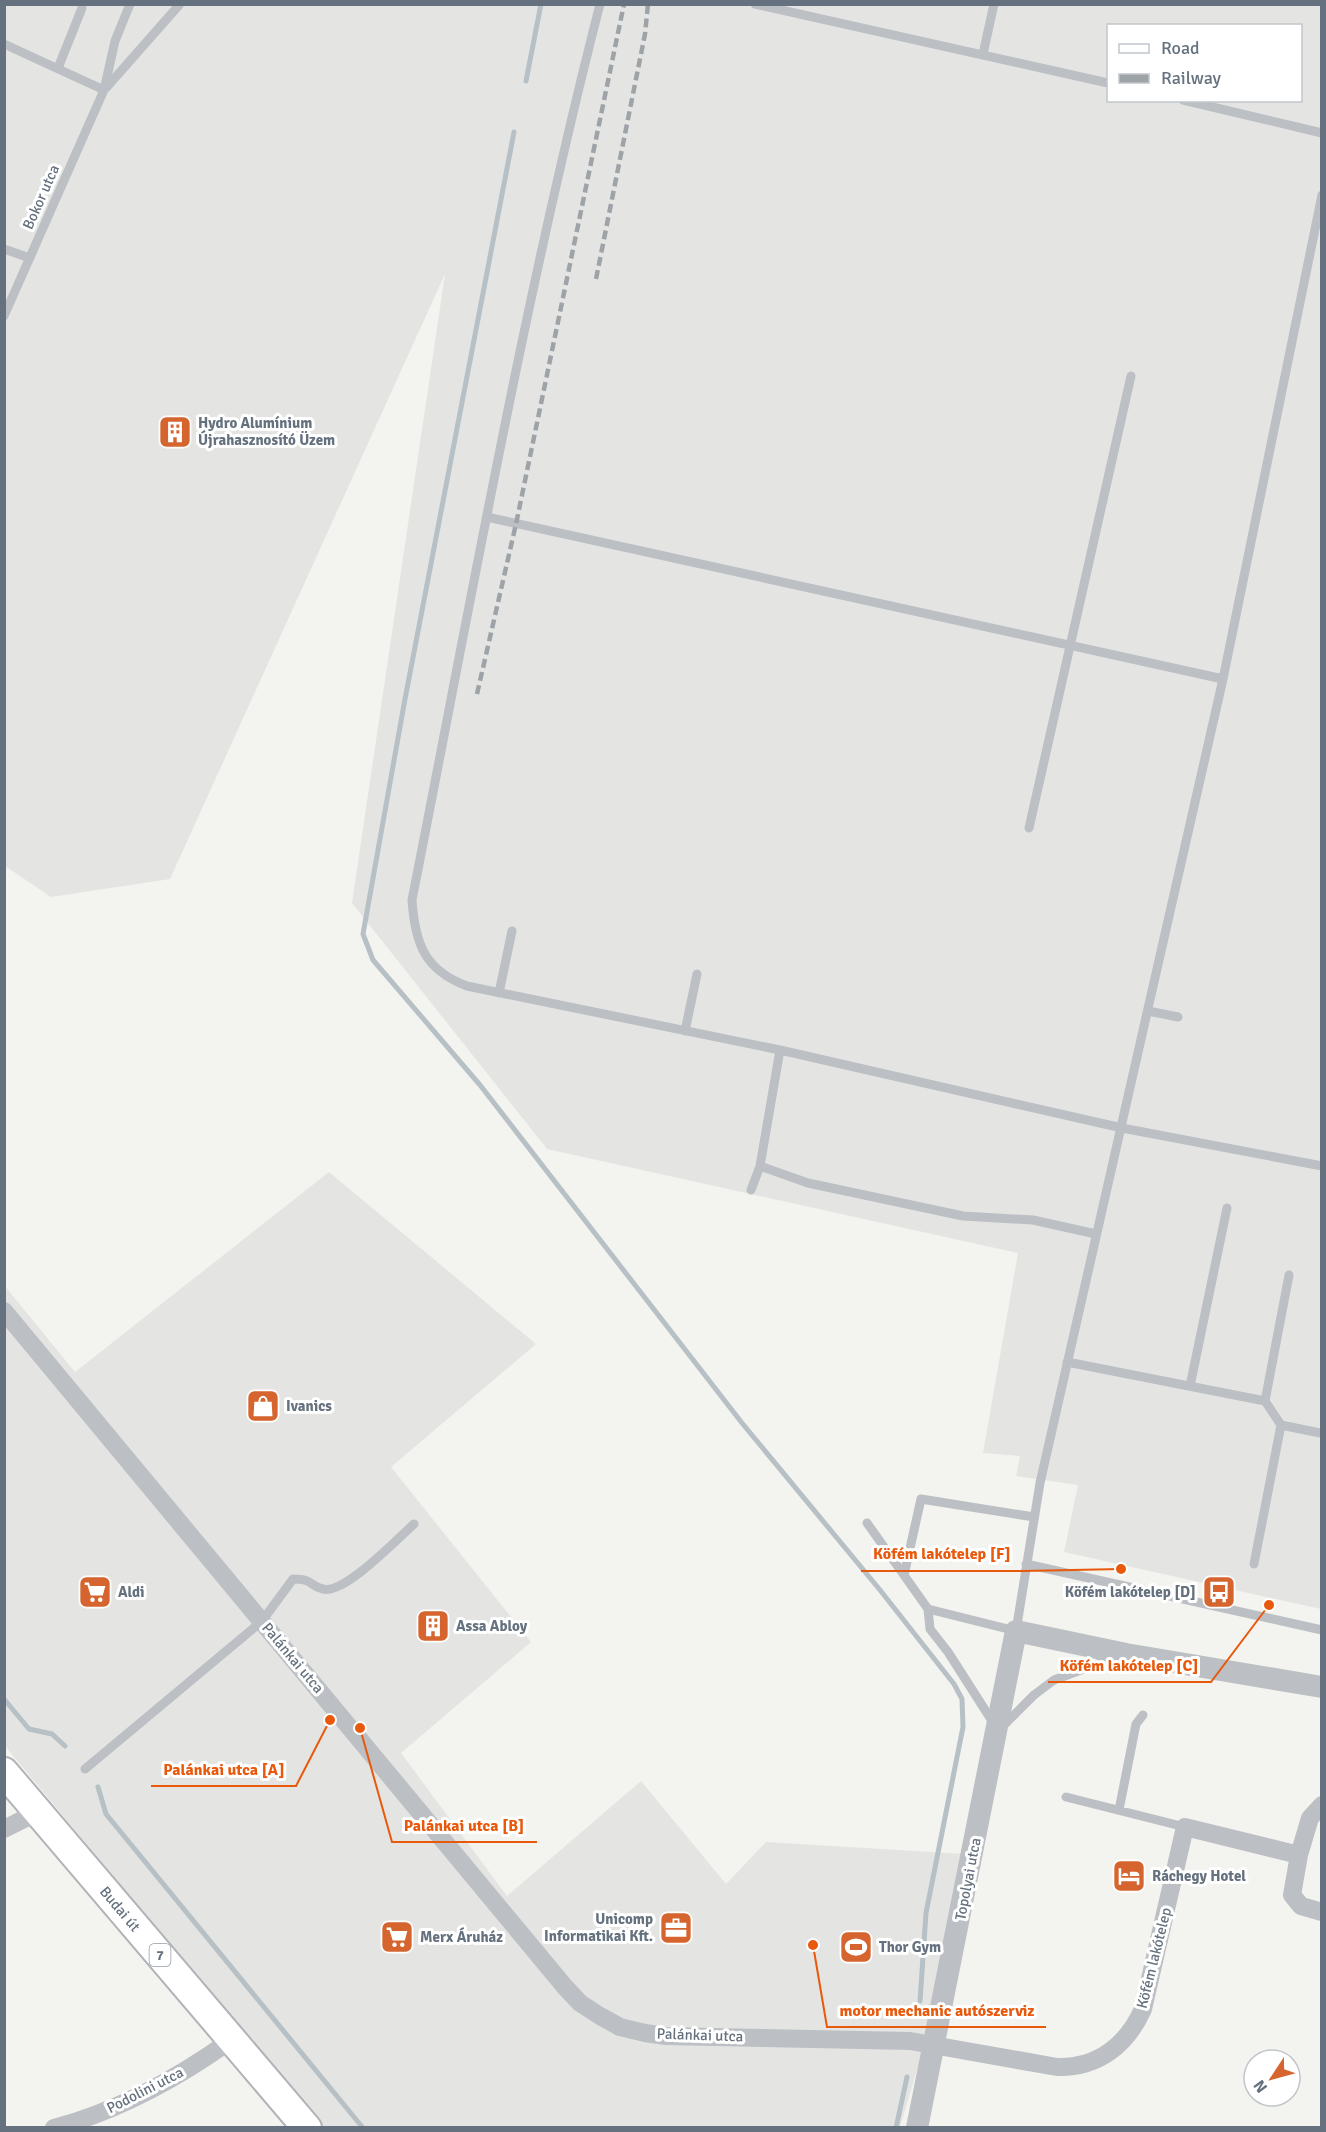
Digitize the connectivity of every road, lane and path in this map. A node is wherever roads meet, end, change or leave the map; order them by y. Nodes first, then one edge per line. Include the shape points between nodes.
1 (130, 4) edge
2 (180, 4) edge
3 (600, 4) edge
4 (755, 4) edge
5 (994, 4) edge
6 (82, 8) dead end
7 (4, 44) edge
8 (983, 54) junction
9 (58, 68) junction
10 (1107, 83) edge
11 (104, 90) junction
12 (1192, 102) edge
13 (1322, 133) edge
14 (1322, 195) edge
15 (4, 249) edge
16 (30, 258) junction
17 (4, 316) edge
18 (1131, 376) dead end
19 (487, 517) junction
20 (1072, 646) junction
21 (1223, 679) junction
22 (1029, 828) dead end
23 (512, 930) dead end
24 (697, 974) dead end
25 (499, 993) junction
26 (1148, 1011) junction
27 (1178, 1017) dead end
28 (685, 1031) junction
29 (780, 1050) junction
30 (1122, 1128) junction
31 (760, 1166) junction
32 (1322, 1166) edge
33 (751, 1190) dead end
34 (1227, 1208) dead end
35 (1096, 1234) junction
36 (1289, 1275) dead end
37 (4, 1311) edge
38 (1067, 1362) junction
39 (1190, 1386) junction
40 (1265, 1401) junction
41 (1281, 1425) junction
42 (1320, 1433) dead end
43 (1034, 1517) junction
44 (867, 1523) dead end
45 (414, 1524) dead end
46 (1026, 1564) junction
47 (1254, 1564) dead end
48 (904, 1575) junction
49 (928, 1609) junction
50 (262, 1621) junction
51 (1322, 1630) edge
52 (1016, 1631) junction
53 (1126, 1654) junction
54 (1322, 1687) edge
55 (1143, 1716) dead end
56 (998, 1731) junction
57 (85, 1769) dead end
58 (4, 1772) edge
59 (1066, 1797) dead end
60 (1322, 1805) edge
61 (1119, 1810) junction
62 (38, 1812) junction
63 (1185, 1827) junction
64 (4, 1828) edge
65 (1299, 1855) junction
66 (1322, 1912) edge
67 (231, 2040) junction
68 (935, 2046) junction
69 (54, 2127) edge
70 (307, 2127) edge
71 (917, 2127) edge

1 - 11 lane
2 - 11 lane
3 - 19 lane via 572,114
4 - 8 lane
5 - 8 lane
6 - 9 lane
7 - 9 lane
8 - 10 lane
9 - 11 lane
11 - 16 lane, Bokor utca
12 - 13 lane
14 - 21 lane
15 - 16 lane
16 - 17 lane, Bokor utca
18 - 20 lane
19 - 20 lane
19 - 25 lane via 412,900 417,937 436,969 459,983
20 - 21 lane
20 - 22 lane
21 - 26 lane
23 - 25 lane
24 - 28 lane
25 - 28 lane
26 - 27 lane
26 - 30 lane
28 - 29 lane
29 - 30 lane
29 - 31 lane
30 - 32 lane
30 - 35 lane
31 - 33 lane
31 - 35 lane via 808,1184 963,1216 1033,1220
34 - 39 lane
35 - 38 lane
36 - 40 lane
37 - 50 street, Palánkai utca
38 - 39 lane
38 - 43 lane
39 - 40 lane
40 - 41 lane
41 - 42 lane
41 - 47 lane
43 - 46 lane
43 - 48 lane via 921,1500
44 - 48 lane
45 - 50 lane via 348,1582 335,1588 323,1589 308,1579 293,1579
46 - 51 lane
46 - 52 lane
48 - 49 lane
49 - 52 lane
49 - 56 lane via 930,1629
50 - 57 lane
50 - 68 street, Palánkai utca via 580,2003 620,2027 666,2036 851,2038
52 - 53 street
52 - 56 street, Topolyai utca
53 - 54 street
53 - 56 lane via 1053,1680
55 - 61 lane via 1136,1724
56 - 68 street, Topolyai utca
58 - 62 main road, Budai út / 7
59 - 61 lane
60 - 65 street via 1310,1818
61 - 63 lane
62 - 64 street
62 - 67 main road, Budai út / 7
63 - 65 street
63 - 68 street, Köfém lakótelep via 1143,2009 1121,2044 1105,2056 1071,2067
65 - 66 street via 1293,1894 1300,1906
67 - 69 street, Podolini utca via 126,2102 85,2120
67 - 70 main road, Budai út / 7
68 - 71 street, Topolyai utca

